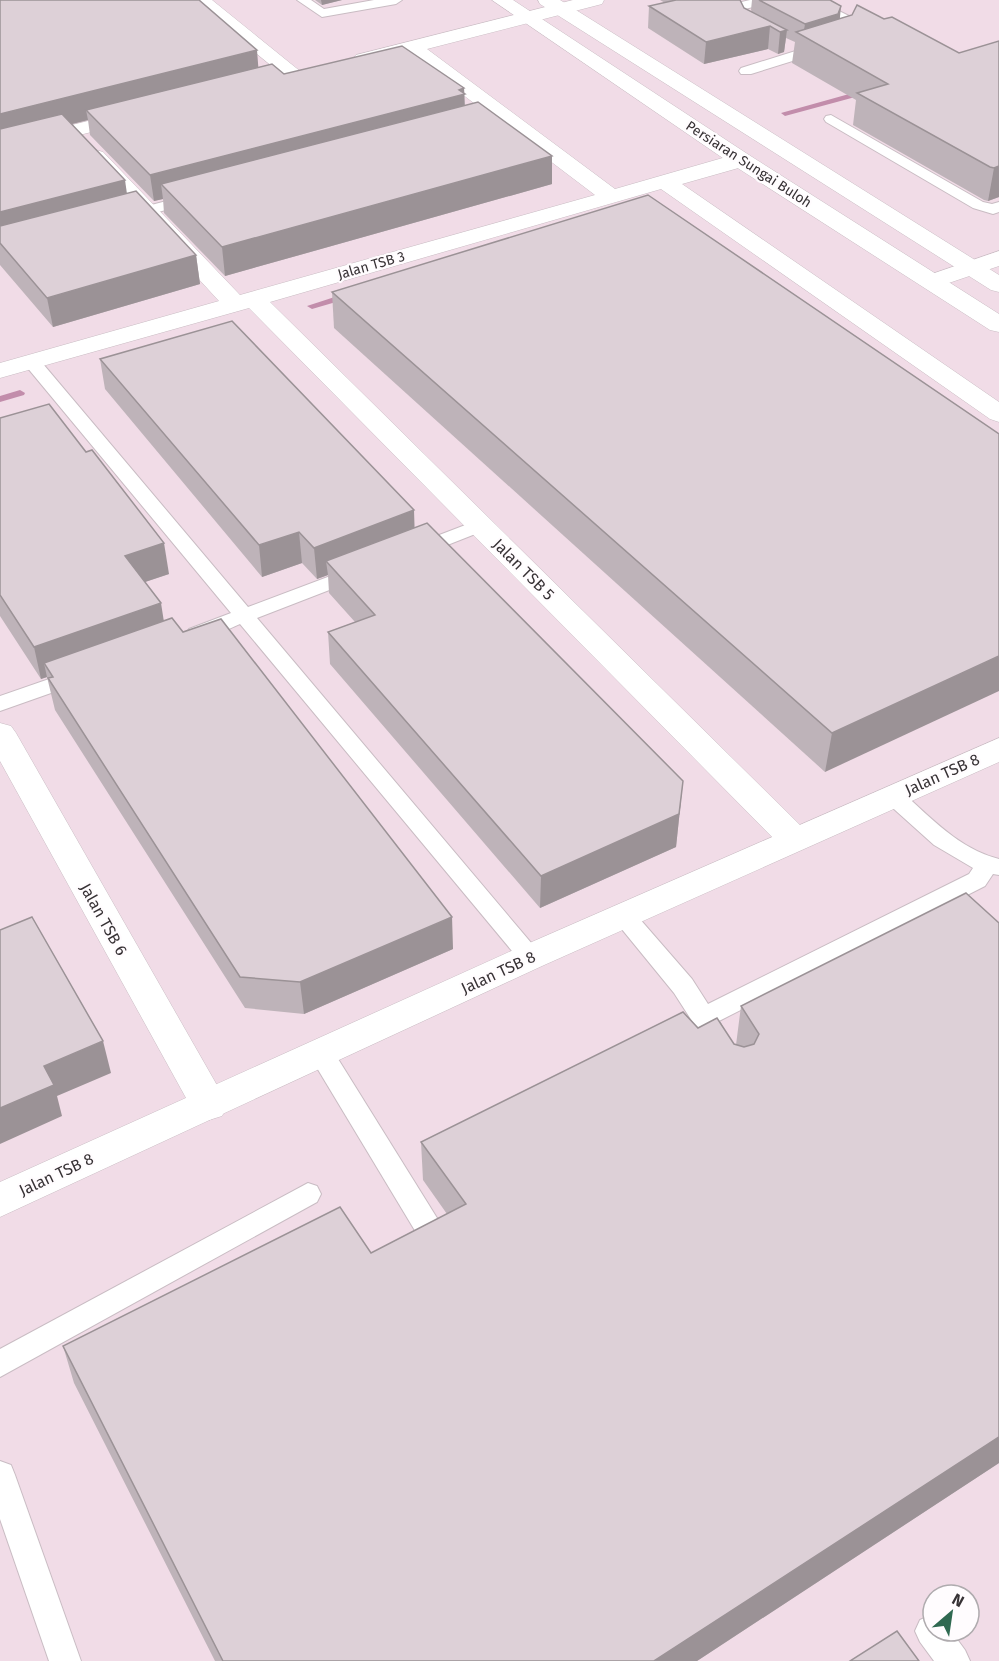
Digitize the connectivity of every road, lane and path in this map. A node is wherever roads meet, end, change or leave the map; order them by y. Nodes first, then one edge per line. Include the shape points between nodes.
1 (200, 0) edge
2 (303, 0) edge
3 (396, 0) edge
4 (501, 0) edge
5 (594, 0) edge
6 (765, 0) edge
7 (807, 0) edge
8 (554, 4) edge
9 (738, 7) edge
10 (528, 18) junction
11 (783, 44) edge
12 (412, 47) junction
13 (801, 54) junction
14 (343, 64) edge
15 (320, 70) edge
16 (746, 71) dead end
17 (297, 76) junction
18 (274, 81) edge
19 (150, 112) edge
20 (504, 116) junction
21 (831, 119) dead end
22 (481, 123) edge
23 (72, 131) junction
24 (0, 149) edge
25 (741, 160) junction
26 (665, 182) junction
27 (204, 195) edge
28 (612, 197) junction
29 (999, 207) edge
30 (147, 210) junction
31 (113, 219) edge
32 (999, 258) edge
33 (972, 268) junction
34 (933, 281) junction
35 (999, 285) edge
36 (245, 301) junction
37 (999, 325) edge
38 (33, 362) junction
39 (0, 371) edge
40 (999, 414) edge
41 (481, 525) junction
42 (395, 558) edge
43 (374, 567) edge
44 (245, 616) junction
45 (178, 640) edge
46 (100, 668) edge
47 (0, 704) edge
48 (0, 733) edge
49 (999, 749) edge
50 (893, 796) junction
51 (794, 840) junction
52 (993, 866) edge
53 (624, 916) junction
54 (530, 957) junction
55 (705, 1017) junction
56 (321, 1053) junction
57 (727, 1055) edge
58 (209, 1105) junction
59 (308, 1194) dead end
60 (0, 1200) edge
61 (427, 1226) edge
62 (0, 1364) edge
63 (0, 1475) edge
64 (941, 1643) edge
65 (65, 1661) edge
66 (954, 1661) edge

1 - 17 street
2 - 3 lane via 322,13
4 - 10 street, Persiaran Sungai Buloh
5 - 8 street
6 - 9 lane
7 - 13 lane via 850,22 842,41
8 - 10 street
8 - 33 street, Persiaran Sungai Buloh
10 - 12 street
10 - 25 street, Persiaran Sungai Buloh
11 - 13 lane
12 - 14 street
12 - 20 street
13 - 16 lane
15 - 17 street
17 - 18 street
19 - 23 street
20 - 22 lane
20 - 28 street
21 - 29 lane via 978,205
23 - 24 street
23 - 30 street, Jalan TSB 5
25 - 26 street, Jalan TSB 3
25 - 34 street, Persiaran Sungai Buloh
26 - 28 street, Jalan TSB 3
26 - 40 street
27 - 30 lane
28 - 36 street, Jalan TSB 3
30 - 31 lane
30 - 36 street, Jalan TSB 5
32 - 33 street
33 - 34 street
33 - 35 street, Persiaran Sungai Buloh
34 - 37 street, Persiaran Sungai Buloh
36 - 38 street, Jalan TSB 3
36 - 41 street, Jalan TSB 5
38 - 39 street, Jalan TSB 3
38 - 44 lane
41 - 42 lane
41 - 51 street, Jalan TSB 5
43 - 44 lane
44 - 45 lane
44 - 54 lane
46 - 47 lane
48 - 58 street, Jalan TSB 6
49 - 50 street, Jalan TSB 8
50 - 51 street, Jalan TSB 8
50 - 52 lane via 944,842 972,860
51 - 53 street, Jalan TSB 8
52 - 55 lane via 977,880
53 - 54 street, Jalan TSB 8
53 - 55 lane
54 - 56 street, Jalan TSB 8
55 - 57 lane
56 - 58 street, Jalan TSB 8
56 - 61 lane
58 - 60 street, Jalan TSB 8
59 - 62 lane
63 - 65 lane
64 - 66 lane

